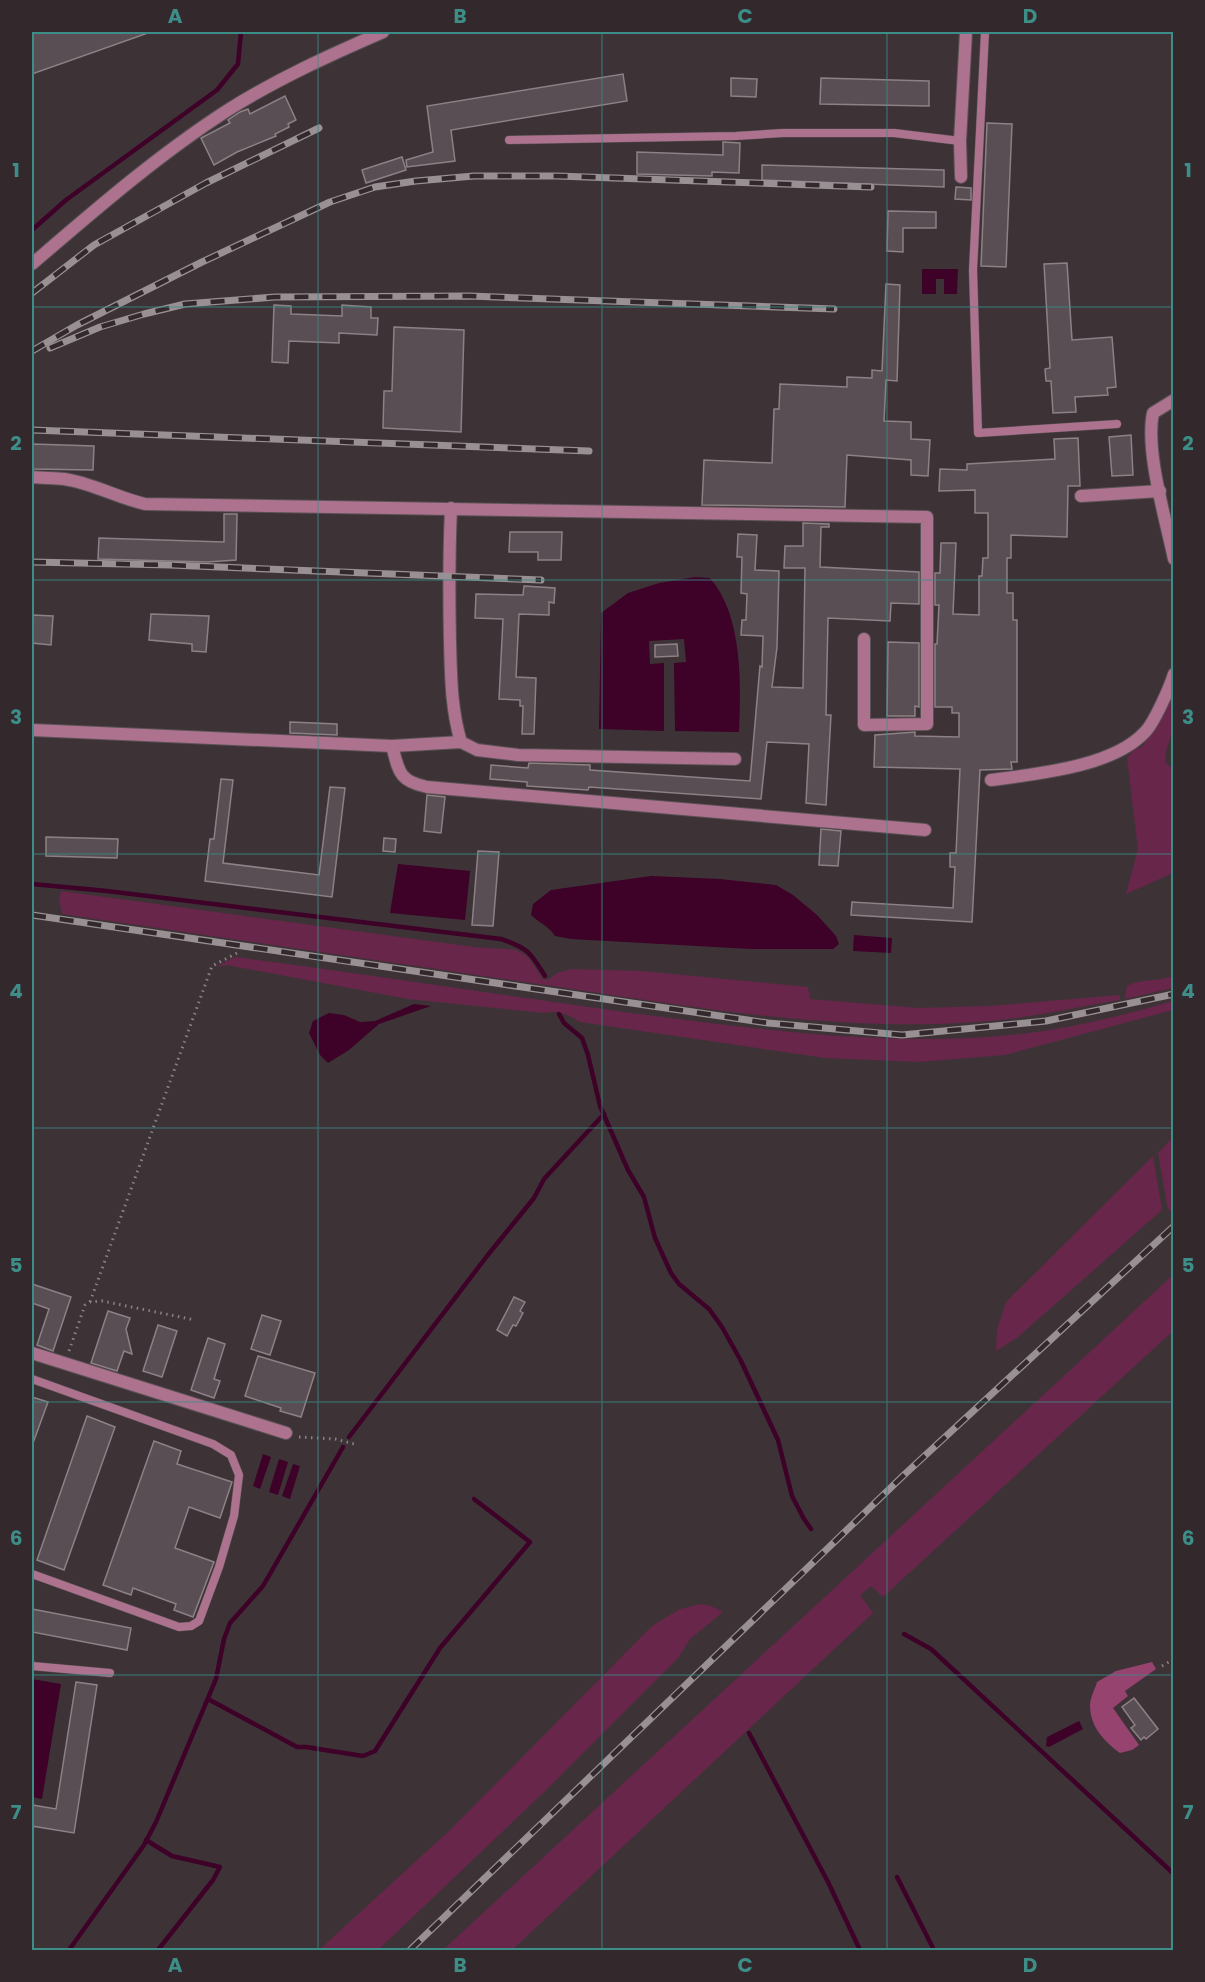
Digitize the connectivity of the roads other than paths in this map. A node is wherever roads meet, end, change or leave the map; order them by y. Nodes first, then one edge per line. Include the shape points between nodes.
1 (383, 32) edge
2 (966, 32) edge
3 (985, 32) edge
4 (509, 140) dead end
5 (960, 141) junction
6 (961, 177) dead end
7 (32, 264) edge
8 (1173, 400) edge
9 (1117, 424) dead end
10 (32, 477) edge
11 (1160, 491) junction
12 (1081, 495) dead end
13 (451, 508) junction
14 (1173, 559) edge
15 (864, 639) dead end
16 (1173, 674) edge
17 (32, 730) edge
18 (461, 742) junction
19 (392, 746) junction
20 (735, 759) dead end
21 (991, 780) dead end
22 (925, 830) dead end
23 (32, 1353) edge
24 (32, 1379) edge
25 (286, 1434) road end
26 (32, 1574) edge
27 (32, 1666) edge
28 (110, 1673) dead end

1 - 7 street via 299,70 231,108 125,184
2 - 5 street
3 - 9 lane via 973,270 978,433
4 - 5 lane via 894,133
5 - 6 street
8 - 11 street via 1153,413 1150,426
10 - 13 street via 66,479 145,504
11 - 12 street
11 - 14 street
13 - 15 street via 927,517 927,724 864,726
13 - 18 street via 448,576 452,682 454,718
16 - 21 street via 1147,731 1128,746 1072,767
17 - 19 street
18 - 19 street
18 - 20 street via 477,750 518,755
19 - 22 street via 403,778 427,787
23 - 25 street
24 - 26 lane via 213,1444 231,1455 238,1474 234,1516 219,1567 199,1621 192,1626 179,1627
27 - 28 lane

